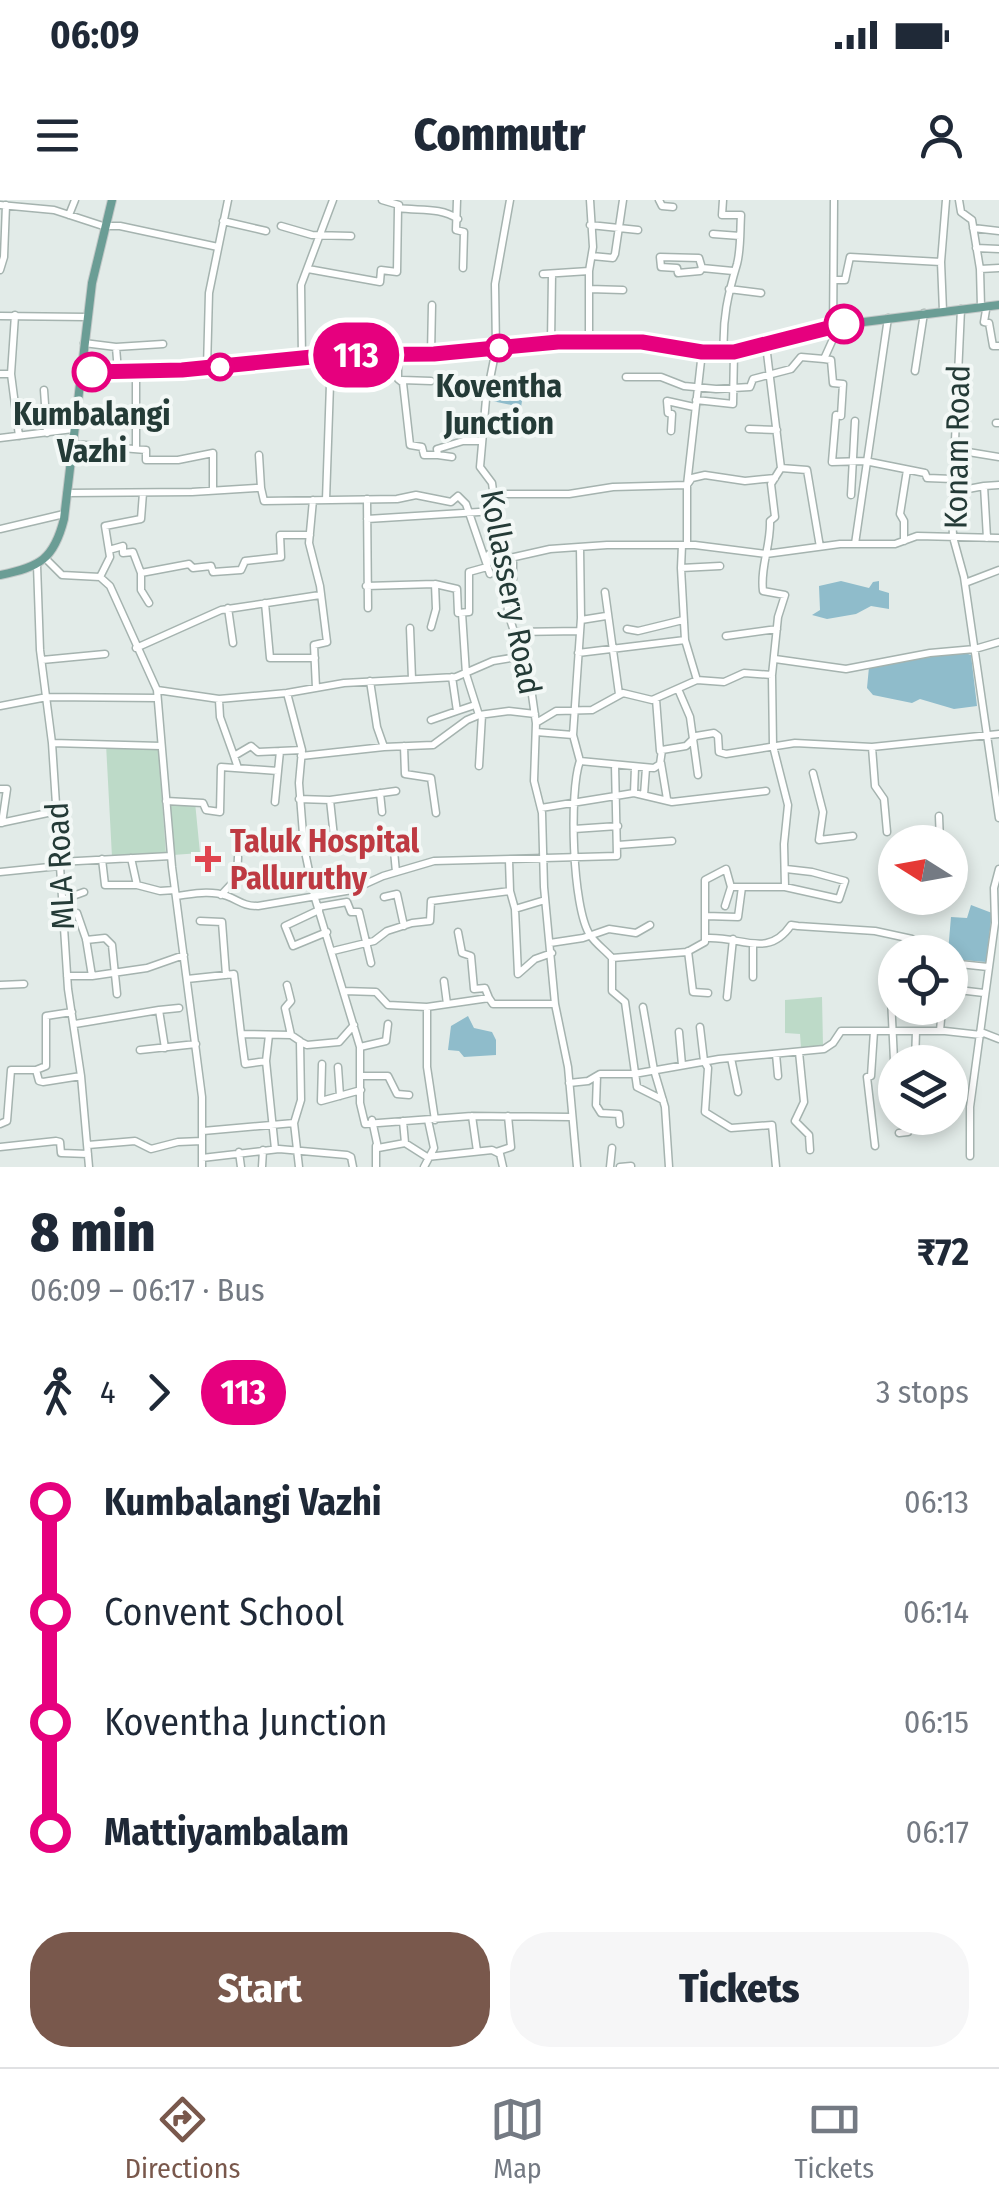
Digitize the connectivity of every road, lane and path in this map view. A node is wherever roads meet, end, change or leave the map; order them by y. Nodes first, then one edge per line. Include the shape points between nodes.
1 (75, 200) edge
2 (112, 200) edge
3 (228, 200) edge
4 (333, 200) edge
5 (382, 200) edge
6 (423, 200) edge
7 (457, 200) edge
8 (510, 200) edge
9 (590, 200) edge
10 (623, 200) edge
11 (659, 200) edge
12 (723, 200) edge
13 (834, 200) edge
14 (946, 200) edge
15 (960, 200) edge
16 (399, 204) edge
17 (3, 205) edge
18 (672, 207) dead end
19 (424, 212) junction
20 (69, 215) junction
21 (458, 220) junction
22 (223, 222) junction
23 (590, 225) junction
24 (103, 226) junction
25 (281, 226) dead end
26 (619, 228) junction
27 (974, 228) junction
28 (638, 230) dead end
29 (999, 230) edge
30 (266, 232) dead end
31 (713, 234) dead end
32 (319, 235) junction
33 (352, 236) dead end
34 (740, 236) junction
35 (218, 248) junction
36 (976, 248) junction
37 (999, 249) edge
38 (592, 256) junction
39 (941, 262) junction
40 (463, 268) dead end
41 (702, 268) junction
42 (999, 268) edge
43 (308, 269) junction
44 (980, 269) junction
45 (0, 270) edge
46 (734, 270) junction
47 (590, 271) junction
48 (835, 280) junction
49 (590, 289) junction
50 (728, 289) junction
51 (623, 290) dead end
52 (761, 293) dead end
53 (432, 305) dead end
54 (999, 305) edge
55 (981, 306) junction
56 (961, 308) junction
57 (943, 311) junction
58 (924, 313) junction
59 (16, 315) junction
60 (0, 316) edge
61 (87, 317) junction
62 (888, 318) junction
63 (832, 326) junction
64 (590, 342) junction
65 (83, 343) junction
66 (551, 343) junction
67 (163, 344) dead end
68 (766, 344) junction
69 (999, 346) edge
70 (116, 347) junction
71 (496, 349) junction
72 (702, 352) junction
73 (729, 352) junction
74 (398, 354) junction
75 (431, 354) junction
76 (332, 355) junction
77 (302, 358) junction
78 (824, 359) junction
79 (207, 368) junction
80 (915, 371) dead end
81 (79, 372) junction
82 (118, 372) junction
83 (136, 372) junction
84 (0, 374) edge
85 (12, 374) junction
86 (771, 374) junction
87 (626, 377) dead end
88 (400, 380) junction
89 (431, 381) dead end
90 (734, 387) junction
91 (698, 388) junction
92 (44, 390) dead end
93 (695, 403) junction
94 (855, 422) dead end
95 (73, 429) junction
96 (749, 430) dead end
97 (777, 430) junction
98 (671, 431) dead end
99 (48, 433) junction
100 (19, 436) junction
101 (0, 438) edge
102 (481, 441) junction
103 (72, 444) junction
104 (136, 449) junction
105 (956, 450) junction
106 (258, 455) dead end
107 (438, 455) junction
108 (452, 457) dead end
109 (999, 457) edge
110 (865, 461) junction
111 (854, 462) junction
112 (780, 468) junction
113 (906, 470) junction
114 (775, 478) junction
115 (953, 480) junction
116 (688, 485) junction
117 (999, 485) edge
118 (984, 486) junction
119 (261, 488) junction
120 (213, 491) junction
121 (67, 493) junction
122 (143, 493) junction
123 (493, 494) junction
124 (850, 495) dead end
125 (366, 499) junction
126 (313, 500) junction
127 (326, 500) junction
128 (495, 511) junction
129 (469, 513) junction
130 (64, 514) junction
131 (368, 519) junction
132 (0, 529) edge
133 (310, 535) junction
134 (953, 537) junction
135 (986, 538) junction
136 (999, 538) edge
137 (904, 541) junction
138 (854, 544) junction
139 (684, 545) junction
140 (580, 547) junction
141 (820, 547) junction
142 (109, 550) junction
143 (766, 554) junction
144 (506, 556) junction
145 (41, 562) junction
146 (720, 566) dead end
147 (681, 568) junction
148 (488, 570) junction
149 (999, 570) edge
150 (141, 573) junction
151 (0, 574) edge
152 (100, 577) junction
153 (965, 583) junction
154 (436, 584) junction
155 (366, 586) junction
156 (605, 592) dead end
157 (321, 595) junction
158 (149, 603) dead end
159 (266, 603) junction
160 (228, 608) junction
161 (368, 608) dead end
162 (462, 612) junction
163 (606, 616) junction
164 (581, 620) junction
165 (683, 620) junction
166 (431, 627) dead end
167 (410, 628) dead end
168 (627, 629) dead end
169 (777, 629) junction
170 (580, 631) junction
171 (515, 632) junction
172 (726, 636) dead end
173 (686, 640) junction
174 (999, 642) edge
175 (233, 643) dead end
176 (975, 647) junction
177 (136, 648) junction
178 (612, 649) junction
179 (578, 653) junction
180 (105, 654) dead end
181 (522, 656) junction
182 (315, 658) junction
183 (775, 658) junction
184 (42, 660) junction
185 (466, 674) junction
186 (772, 675) junction
187 (452, 677) junction
188 (696, 677) junction
189 (412, 679) junction
190 (370, 682) junction
191 (316, 688) junction
192 (678, 689) junction
193 (287, 693) junction
194 (157, 694) junction
195 (619, 694) junction
196 (46, 697) junction
197 (219, 699) junction
198 (656, 699) junction
199 (476, 704) junction
200 (0, 706) edge
201 (457, 711) junction
202 (575, 712) junction
203 (480, 715) junction
204 (431, 720) dead end
205 (536, 723) junction
206 (999, 734) edge
207 (573, 735) junction
208 (986, 736) junction
209 (693, 740) junction
210 (52, 742) junction
211 (162, 746) junction
212 (404, 746) junction
213 (772, 746) junction
214 (384, 747) junction
215 (872, 748) junction
216 (280, 751) junction
217 (660, 751) junction
218 (302, 753) junction
219 (234, 756) junction
220 (580, 760) junction
221 (660, 762) junction
222 (615, 765) junction
223 (480, 766) dead end
224 (635, 767) junction
225 (238, 768) junction
226 (646, 768) junction
227 (278, 771) junction
228 (813, 774) dead end
229 (698, 776) dead end
230 (0, 789) edge
231 (396, 791) dead end
232 (766, 791) dead end
233 (380, 792) junction
234 (634, 793) junction
235 (644, 795) junction
236 (617, 796) junction
237 (300, 799) junction
238 (330, 800) junction
239 (668, 800) junction
240 (166, 801) junction
241 (574, 801) junction
242 (275, 802) dead end
243 (541, 808) junction
244 (57, 811) junction
245 (382, 812) dead end
246 (436, 813) dead end
247 (939, 816) dead end
248 (999, 817) edge
249 (1, 823) edge
250 (886, 825) edge
251 (939, 825) edge
252 (618, 826) junction
253 (574, 829) junction
254 (853, 836) dead end
255 (672, 841) dead end
256 (618, 845) junction
257 (335, 846) junction
258 (304, 847) junction
259 (171, 856) junction
260 (238, 857) dead end
261 (131, 858) junction
262 (576, 858) junction
263 (102, 859) junction
264 (543, 859) junction
265 (509, 860) junction
266 (59, 864) junction
267 (786, 869) junction
268 (999, 869) edge
269 (0, 872) edge
270 (396, 872) junction
271 (136, 885) junction
272 (731, 887) junction
273 (742, 887) junction
274 (784, 888) junction
275 (510, 891) junction
276 (84, 892) dead end
277 (176, 893) junction
278 (221, 895) junction
279 (314, 895) junction
280 (384, 898) dead end
281 (62, 900) junction
282 (545, 900) junction
283 (725, 906) dead end
284 (319, 908) junction
285 (515, 909) junction
286 (63, 915) junction
287 (706, 916) junction
288 (200, 921) dead end
289 (650, 924) dead end
290 (404, 926) junction
291 (327, 932) junction
292 (458, 932) dead end
293 (896, 935) edge
294 (590, 936) junction
295 (707, 938) junction
296 (732, 939) junction
297 (86, 940) junction
298 (367, 942) junction
299 (550, 943) junction
300 (753, 944) junction
301 (333, 951) junction
302 (688, 951) junction
303 (552, 953) junction
304 (184, 955) junction
305 (612, 958) junction
306 (372, 963) dead end
307 (968, 965) edge
308 (988, 967) junction
309 (116, 971) junction
310 (226, 975) junction
311 (67, 976) junction
312 (92, 976) junction
313 (754, 977) dead end
314 (188, 979) junction
315 (444, 980) dead end
316 (0, 984) edge
317 (24, 984) dead end
318 (287, 986) dead end
319 (344, 991) junction
320 (968, 991) edge
321 (708, 992) dead end
322 (984, 993) junction
323 (117, 994) dead end
324 (727, 997) dead end
325 (488, 998) junction
326 (447, 1004) junction
327 (555, 1004) junction
328 (428, 1006) junction
329 (179, 1008) dead end
330 (643, 1008) dead end
331 (159, 1010) junction
332 (72, 1012) junction
333 (74, 1024) junction
334 (388, 1024) dead end
335 (354, 1025) junction
336 (893, 1025) edge
337 (941, 1025) edge
338 (700, 1027) dead end
339 (893, 1030) junction
340 (916, 1030) junction
341 (874, 1031) junction
342 (940, 1031) junction
343 (678, 1032) dead end
344 (981, 1033) junction
345 (241, 1034) junction
346 (269, 1035) junction
347 (291, 1035) junction
348 (999, 1040) edge
349 (300, 1042) junction
350 (196, 1044) junction
351 (894, 1045) edge
352 (916, 1045) edge
353 (360, 1047) junction
354 (165, 1048) junction
355 (140, 1050) dead end
356 (799, 1052) junction
357 (776, 1054) junction
358 (731, 1058) junction
359 (266, 1061) junction
360 (704, 1062) junction
361 (322, 1064) dead end
362 (682, 1064) junction
363 (338, 1066) dead end
364 (0, 1068) edge
365 (11, 1070) junction
366 (36, 1070) junction
367 (654, 1070) junction
368 (634, 1074) junction
369 (82, 1076) junction
370 (361, 1076) junction
371 (598, 1076) junction
372 (778, 1076) dead end
373 (569, 1084) junction
374 (361, 1090) junction
375 (738, 1092) dead end
376 (409, 1095) dead end
377 (340, 1096) junction
378 (663, 1100) junction
379 (472, 1116) junction
380 (508, 1116) junction
381 (571, 1117) junction
382 (432, 1120) junction
383 (374, 1121) junction
384 (403, 1121) junction
385 (294, 1123) junction
386 (0, 1124) edge
387 (620, 1124) dead end
388 (272, 1125) junction
389 (202, 1131) junction
390 (202, 1140) junction
391 (404, 1143) junction
392 (376, 1146) junction
393 (875, 1146) dead end
394 (0, 1148) edge
395 (612, 1148) dead end
396 (88, 1149) junction
397 (263, 1150) junction
398 (275, 1150) junction
399 (810, 1150) dead end
400 (477, 1151) junction
401 (239, 1152) junction
402 (496, 1152) junction
403 (299, 1153) junction
404 (970, 1156) dead end
405 (427, 1157) junction
406 (202, 1163) edge
407 (630, 1166) edge
408 (89, 1167) edge
409 (241, 1167) edge
410 (262, 1167) edge
411 (299, 1167) edge
412 (352, 1167) edge
413 (376, 1167) edge
414 (424, 1167) edge
415 (503, 1167) edge
416 (578, 1167) edge
417 (610, 1167) edge
418 (620, 1167) edge
419 (668, 1167) edge
420 (776, 1167) edge

1 - 20 street
2 - 24 main road
3 - 22 street
4 - 32 street
5 - 16 street
6 - 19 street
7 - 21 street
8 - 71 street, Kollassery Road via 495,284
9 - 23 street
10 - 26 street
11 - 18 street
12 - 34 street via 722,215 741,215
13 - 48 street
14 - 39 street
15 - 27 street via 960,212
16 - 19 street
16 - 43 street via 396,272 381,270 380,282
17 - 20 street
17 - 45 street
19 - 21 street via 439,210
20 - 24 street
21 - 40 street
22 - 30 street
22 - 35 street
23 - 26 street
23 - 38 street
24 - 35 street
24 - 61 main road
25 - 32 street
26 - 28 street
26 - 38 street via 612,258
27 - 29 street
27 - 36 street
31 - 34 street
32 - 33 street
32 - 43 street
34 - 46 street
35 - 79 street
36 - 37 street
36 - 44 street
38 - 47 street
39 - 48 street via 850,257 845,280
39 - 57 street
41 - 41 street via 661,268 660,258 700,258
41 - 46 street
42 - 44 street
43 - 77 street via 300,285
44 - 55 street
46 - 50 street
47 - 49 street
47 - 66 street via 548,274
48 - 63 street
49 - 51 street
49 - 64 street
50 - 52 street
50 - 73 street via 723,326
53 - 75 street
54 - 55 main road
55 - 56 main road
55 - 69 street via 993,346
56 - 57 main road
56 - 105 street, Konam Road
57 - 58 main road
58 - 62 main road
58 - 80 street
59 - 60 street
59 - 61 street
59 - 85 street
61 - 65 main road
62 - 63 main road
62 - 110 street
63 - 68 main road
63 - 78 street
64 - 66 main road
64 - 72 main road
65 - 70 street
65 - 81 main road
66 - 71 main road
67 - 70 street
68 - 73 main road
68 - 86 street
70 - 82 street
71 - 75 main road
71 - 102 street, Kollassery Road
72 - 73 main road
72 - 91 street
73 - 90 street
74 - 75 main road
74 - 76 main road
74 - 88 street
76 - 77 main road
76 - 127 street
77 - 79 main road
78 - 86 street via 801,356 791,369
78 - 111 street via 831,360 833,383 843,384 832,462
79 - 83 main road
81 - 82 main road
81 - 95 main road
82 - 83 main road
83 - 104 street
84 - 85 street
85 - 100 street
86 - 90 street via 753,379 750,387
86 - 97 street
87 - 91 street via 661,376
88 - 89 street
88 - 107 street via 410,445
90 - 91 street
90 - 93 street via 733,404
91 - 93 street
92 - 99 street
93 - 98 street via 667,402
93 - 116 street
94 - 111 street
95 - 99 street
95 - 103 main road
96 - 97 street
97 - 112 street
99 - 100 street
100 - 101 street
102 - 107 street via 448,445
102 - 123 street, Kollassery Road via 480,470
103 - 104 street
103 - 121 main road
104 - 120 street via 146,450 146,460 213,453
105 - 109 street
105 - 115 street, Konam Road
106 - 119 street
107 - 108 street
110 - 111 street
110 - 113 street
110 - 138 street
111 - 124 street
112 - 114 street
112 - 141 street via 807,470
113 - 115 street
113 - 137 street
114 - 116 street via 745,482 705,474
114 - 143 street
115 - 118 street via 968,489
115 - 134 street, Konam Road
116 - 123 street
116 - 139 street
117 - 118 street
118 - 135 street
119 - 120 street
119 - 126 street via 264,501
120 - 122 street
121 - 122 street
121 - 130 main road
122 - 142 street via 141,520 105,526
123 - 128 street, Kollassery Road
125 - 127 street
125 - 129 street via 416,495 451,502 458,496
125 - 131 street
126 - 127 street
126 - 133 street
128 - 129 street
128 - 144 street, Kollassery Road
129 - 131 street
129 - 148 street
130 - 132 street
130 - 145 main road via 57,546
131 - 155 street
133 - 150 street via 280,536 280,557 246,560 241,570 213,572 211,566 188,564
133 - 157 street
134 - 135 street
134 - 137 street
134 - 153 street, Konam Road
135 - 136 street
137 - 138 street
138 - 141 street
139 - 140 street
139 - 143 street
139 - 147 street
140 - 144 street
140 - 164 street
141 - 143 street
142 - 150 street via 123,546 124,553 134,552
142 - 152 street
143 - 169 street via 763,591 785,594
144 - 148 street via 489,554
144 - 171 street, Kollassery Road via 512,562 507,596
145 - 151 main road
145 - 152 street via 62,575
145 - 184 street, MLA Road
146 - 147 street
147 - 165 street
148 - 162 street via 469,572 469,612
149 - 153 street
150 - 158 street
152 - 177 street
153 - 176 street, Konam Road
154 - 155 street
154 - 162 street via 457,589
154 - 166 street
155 - 161 street
156 - 163 street
157 - 159 street
157 - 182 street via 327,642 314,644
159 - 160 street
159 - 182 street via 270,658
160 - 175 street
160 - 177 street
162 - 185 street
163 - 164 street
163 - 178 street
164 - 170 street
165 - 168 street
165 - 173 street
167 - 189 street
169 - 172 street
169 - 183 street
170 - 171 street
170 - 179 street
171 - 181 street, Kollassery Road
173 - 178 street
173 - 188 street
174 - 176 street
176 - 183 street via 846,669
176 - 208 street, Konam Road
177 - 194 street
178 - 179 street
178 - 195 street
179 - 202 street
180 - 184 street
181 - 185 street
181 - 205 street, Kollassery Road
182 - 191 street
183 - 186 street
184 - 196 street, MLA Road
185 - 187 street
185 - 199 street
186 - 188 street via 744,673 724,682
186 - 213 street
187 - 189 street
187 - 201 street
188 - 192 street
189 - 190 street
190 - 191 street
190 - 214 street
191 - 193 street
192 - 198 street
192 - 209 street
193 - 197 street
193 - 218 street
194 - 196 street
194 - 197 street
194 - 211 street
195 - 198 street
195 - 202 street
196 - 200 street
196 - 210 street, MLA Road
197 - 219 street
198 - 217 street
199 - 201 street
199 - 203 street
201 - 204 street
202 - 205 street via 556,711
202 - 207 street
203 - 205 street via 510,711
203 - 212 street via 433,746
203 - 223 street
205 - 207 street
205 - 243 street, Kollassery Road via 534,781
206 - 208 street
207 - 220 street
208 - 215 street
208 - 248 street, Konam Road
209 - 213 street via 716,734 718,752 726,754
209 - 217 street
209 - 229 street
210 - 211 street
210 - 244 street, MLA Road
211 - 240 street
212 - 214 street
212 - 246 street via 404,774 431,778
213 - 215 street
213 - 267 street via 788,805
214 - 218 street
215 - 250 street
216 - 218 street
216 - 219 street via 252,746
216 - 227 street
217 - 221 street
218 - 237 street
219 - 225 street
220 - 222 street
220 - 241 street
221 - 226 street
221 - 239 street
222 - 224 street
222 - 236 street
224 - 226 street
224 - 234 street
225 - 227 street
225 - 240 street via 220,767 220,812 203,803
226 - 235 street
227 - 242 street
228 - 254 street via 823,812 819,840
230 - 249 street via 7,789
231 - 233 street
232 - 239 street
233 - 238 street
233 - 245 street
234 - 235 street
234 - 236 street
235 - 239 street
236 - 241 street
236 - 252 street
237 - 238 street
237 - 258 street
238 - 257 street
240 - 259 street
241 - 243 street
241 - 253 street
243 - 264 street, Kollassery Road
244 - 249 street
244 - 266 street, MLA Road
247 - 251 street
252 - 253 street
252 - 256 street
253 - 262 street
255 - 256 street
256 - 262 street via 617,856
257 - 258 street
257 - 270 street via 362,840 394,851
258 - 279 street
259 - 261 street
259 - 277 street
260 - 278 street via 237,878
261 - 263 street
261 - 271 street
262 - 264 street
262 - 294 street
263 - 266 street
263 - 271 street via 105,885
264 - 265 street
264 - 282 street, Kollassery Road
265 - 270 street via 434,861
265 - 275 street
266 - 269 street
266 - 281 street, MLA Road
267 - 274 street
267 - 274 street via 845,881 839,899
268 - 308 street
270 - 279 street via 352,890
271 - 277 street
272 - 273 street
272 - 283 street
272 - 287 street via 726,869 704,880
273 - 274 street
273 - 287 street via 738,918
275 - 285 street
275 - 290 street via 431,901 430,921
276 - 281 street
277 - 278 street
277 - 304 street
278 - 279 street via 242,906
279 - 284 street
280 - 290 street via 397,894
281 - 286 street, MLA Road
282 - 285 street
282 - 299 street, Kollassery Road
284 - 291 street
284 - 291 street via 285,926 294,946
284 - 298 street via 346,902 359,912
285 - 303 street via 518,974
286 - 297 street via 77,913
286 - 311 street, MLA Road
287 - 295 street
288 - 310 street via 222,922
289 - 294 street via 636,933 610,929
290 - 298 street
291 - 301 street
292 - 325 street via 462,954 471,956 474,990 485,988
293 - 300 street via 791,926 773,943
294 - 299 street
294 - 305 street
295 - 296 street
295 - 302 street
296 - 300 street
296 - 324 street
297 - 309 street via 108,939
297 - 312 street
298 - 301 street
298 - 306 street
299 - 303 street, Kollassery Road
300 - 313 street
301 - 319 street
302 - 305 street
302 - 321 street via 694,992
303 - 327 street, Kollassery Road
304 - 309 street
304 - 314 street
305 - 368 street via 612,991 624,1002
307 - 308 street
308 - 322 street
309 - 312 street
309 - 323 street
310 - 314 street
310 - 345 street via 234,974
311 - 312 street
311 - 332 street, MLA Road
314 - 350 street
315 - 326 street
316 - 317 street
318 - 347 street
319 - 328 street via 376,992 388,1005
319 - 335 street
320 - 322 street
322 - 344 street
325 - 326 street
325 - 327 street via 493,1004
326 - 328 street
327 - 373 street, Kollassery Road
328 - 382 street
329 - 331 street
330 - 367 street
331 - 333 street
331 - 354 street
332 - 333 street, MLA Road
332 - 366 street via 46,1016 46,1066
333 - 369 street, MLA Road
334 - 353 street via 386,1041
335 - 349 street via 339,1042
335 - 353 street
336 - 339 street
337 - 342 street
338 - 360 street
339 - 340 street
339 - 341 street
339 - 351 street
340 - 342 street
340 - 352 street
341 - 356 street via 841,1032 829,1047
341 - 393 street via 867,1076
342 - 344 street
343 - 362 street
344 - 348 street
344 - 404 street
345 - 346 street
345 - 359 street via 245,1064
346 - 347 street
346 - 359 street
347 - 349 street
349 - 385 street via 301,1100
350 - 354 street
350 - 389 street
353 - 370 street
354 - 355 street
356 - 357 street
356 - 399 street via 804,1102 795,1121 809,1135
357 - 358 street
357 - 372 street
358 - 360 street
358 - 375 street
359 - 388 street
360 - 362 street
360 - 420 street via 706,1112 731,1128 772,1125
361 - 377 street via 321,1101
362 - 367 street
363 - 377 street
364 - 365 street
365 - 366 street
365 - 386 street via 7,1120
366 - 369 street via 43,1082
367 - 368 street
367 - 378 street
368 - 371 street
368 - 378 street via 638,1087
369 - 396 street, MLA Road
370 - 374 street
370 - 376 street via 388,1076 397,1094
371 - 373 street
371 - 387 street via 596,1105 601,1113 620,1114
373 - 381 street, Kollassery Road
374 - 377 street
374 - 383 street via 365,1124
378 - 419 street
379 - 380 street
379 - 382 street
379 - 400 street
380 - 381 street
380 - 402 street via 511,1147
381 - 416 street, Kollassery Road
382 - 384 street
382 - 405 street via 434,1148
383 - 384 street
383 - 392 street
384 - 391 street
385 - 388 street
385 - 403 street
388 - 389 street
388 - 398 street
389 - 390 street
390 - 396 street
390 - 406 street
391 - 392 street
391 - 405 street
392 - 413 street
394 - 396 street via 56,1141 61,1153
395 - 417 street
396 - 408 street, MLA Road
397 - 398 street
397 - 401 street
397 - 410 street
398 - 403 street
400 - 402 street
400 - 405 street
401 - 406 street
401 - 409 street
402 - 415 street
403 - 411 street
403 - 412 street via 347,1155
405 - 414 street
407 - 418 street

